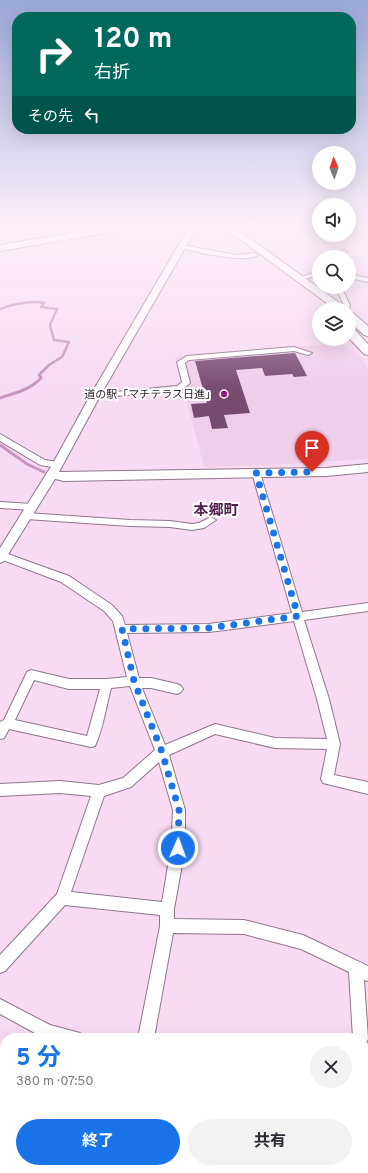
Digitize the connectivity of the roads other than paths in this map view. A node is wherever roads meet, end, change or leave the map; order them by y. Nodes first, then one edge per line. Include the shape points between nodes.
1 (164, 279) edge
2 (286, 279) edge
3 (302, 279) edge
4 (317, 302) edge
5 (333, 302) edge
6 (356, 321) edge
7 (368, 332) edge
8 (356, 338) edge
9 (368, 351) edge
10 (308, 353) dead end
11 (95, 396) junction
12 (0, 437) edge
13 (368, 468) edge
14 (55, 470) junction
15 (256, 473) junction
16 (0, 505) edge
17 (32, 507) junction
18 (26, 516) junction
19 (211, 520) dead end
20 (2, 555) edge
21 (368, 607) edge
22 (298, 616) junction
23 (122, 629) junction
24 (135, 682) junction
25 (107, 684) junction
26 (177, 689) dead end
27 (3, 727) edge
28 (334, 744) junction
29 (162, 752) junction
30 (368, 788) edge
31 (0, 790) edge
32 (99, 791) junction
33 (62, 898) junction
34 (167, 909) junction
35 (167, 926) junction
36 (0, 966) edge
37 (362, 971) edge
38 (0, 1006) edge
39 (52, 1033) edge
40 (147, 1033) edge
41 (361, 1033) edge

1 - 11 street
2 - 4 main road
3 - 5 main road
6 - 7 main road
8 - 9 main road
10 - 11 street via 294,349 187,358 181,362 186,383 179,388
11 - 14 street
12 - 14 street
13 - 15 street via 326,472
14 - 15 street via 64,477
14 - 17 street
15 - 22 street
16 - 17 street
17 - 18 street
18 - 19 street via 192,527
18 - 20 street
20 - 23 street via 65,579 108,608 118,619
21 - 22 street
22 - 23 street via 209,628
22 - 28 street
23 - 24 street
24 - 25 street
24 - 26 street
24 - 29 street
25 - 27 street via 69,684 31,675
25 - 27 street via 91,742
28 - 29 street via 275,743 215,729
28 - 30 street via 327,779
29 - 32 street via 126,783
29 - 34 street via 179,810 178,848
31 - 32 street via 60,786
32 - 33 street
33 - 34 street
33 - 36 street
34 - 35 street
35 - 37 street via 244,926 303,942
35 - 40 street
37 - 41 street
38 - 39 street

